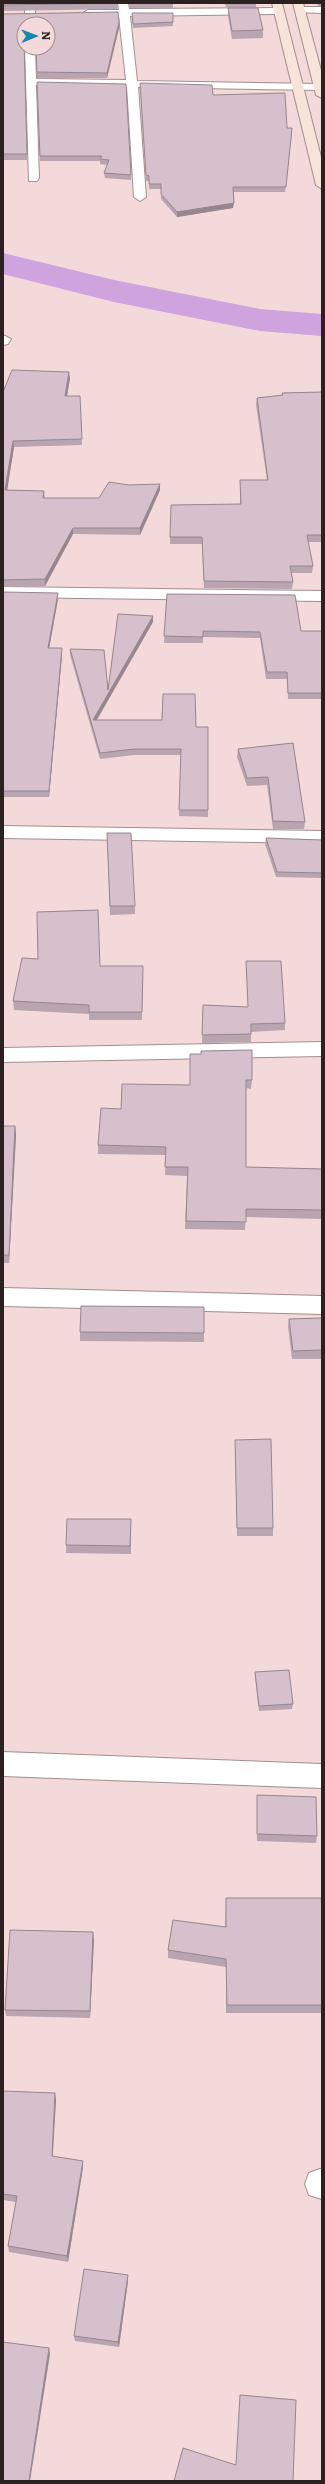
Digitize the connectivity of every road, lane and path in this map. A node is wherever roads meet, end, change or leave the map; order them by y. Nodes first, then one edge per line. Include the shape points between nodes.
1 (30, 3) edge
2 (278, 7) edge
3 (299, 7) edge
4 (123, 8) edge
5 (322, 10) edge
6 (77, 14) edge
7 (16, 15) edge
8 (21, 16) edge
9 (32, 16) edge
10 (30, 56) edge
11 (30, 82) junction
12 (132, 83) junction
13 (299, 87) junction
14 (321, 90) edge
15 (33, 178) dead end
16 (322, 185) edge
17 (140, 197) dead end
18 (3, 592) edge
19 (322, 596) edge
20 (3, 832) edge
21 (322, 837) edge
22 (322, 1049) edge
23 (3, 1055) edge
24 (3, 1297) edge
25 (322, 1305) edge
26 (3, 1764) edge
27 (322, 1776) edge

1 - 9 street
2 - 4 street
2 - 13 main road
3 - 5 street
3 - 14 main road
4 - 6 street
4 - 12 street
7 - 8 street
10 - 11 street
11 - 12 street
11 - 15 street
12 - 13 street
12 - 17 street
13 - 14 street
13 - 16 main road
18 - 19 street
20 - 21 street
22 - 23 street
24 - 25 street
26 - 27 street

